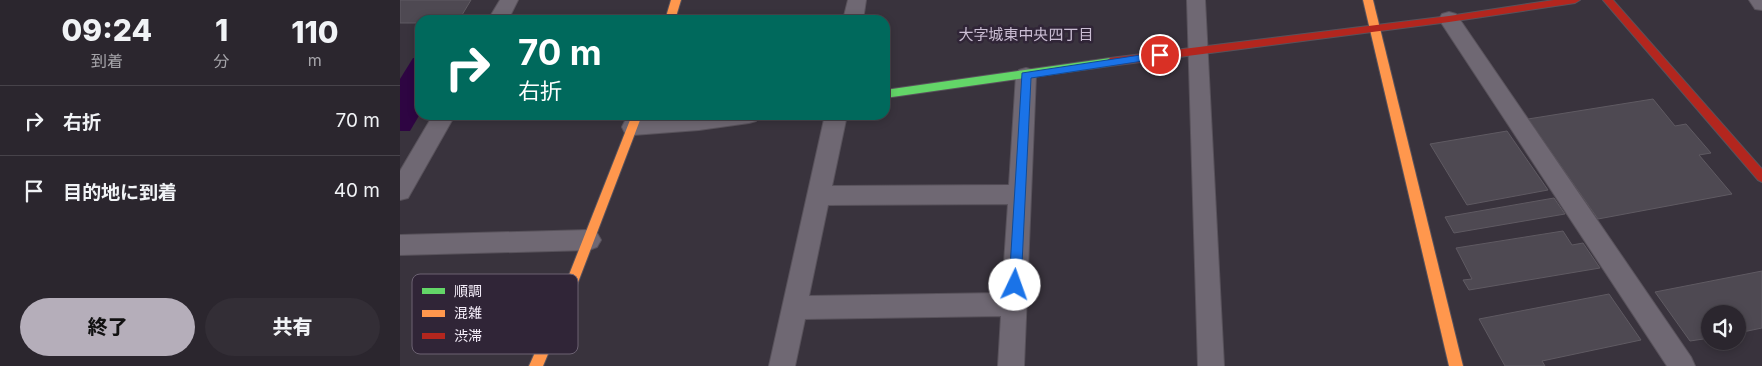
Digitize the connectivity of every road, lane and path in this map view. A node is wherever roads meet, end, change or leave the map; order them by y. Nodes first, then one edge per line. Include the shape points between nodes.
1 (509, 0) edge
2 (676, 0) edge
3 (857, 0) edge
4 (1196, 0) edge
5 (1368, 0) edge
6 (1575, 0) edge
7 (1608, 0) edge
8 (1758, 0) edge
9 (1762, 4) edge
10 (501, 15) edge
11 (672, 15) edge
12 (855, 15) edge
13 (1449, 19) junction
14 (1375, 27) junction
15 (1198, 50) junction
16 (1026, 75) junction
17 (890, 93) edge
18 (441, 120) edge
19 (713, 120) edge
20 (835, 120) edge
21 (635, 121) edge
22 (1762, 177) edge
23 (400, 191) edge
24 (1020, 194) junction
25 (819, 196) junction
26 (589, 240) junction
27 (400, 245) edge
28 (575, 274) edge
29 (1014, 304) junction
30 (795, 308) junction
31 (541, 354) edge
32 (536, 366) edge
33 (782, 366) edge
34 (1011, 366) edge
35 (1212, 366) edge
36 (1456, 366) edge
37 (1682, 366) edge

1 - 10 street
2 - 11 street
3 - 12 street
4 - 15 street
5 - 14 street
6 - 13 street
7 - 22 street
8 - 9 street
13 - 14 street
13 - 37 street
14 - 15 street
14 - 36 street
15 - 16 street
15 - 35 street
16 - 17 street
16 - 24 street
18 - 23 street
19 - 21 street
20 - 25 street
21 - 26 street
24 - 25 street
24 - 29 street
25 - 30 street
26 - 27 street
26 - 28 street
29 - 30 street
29 - 34 street
30 - 33 street
31 - 32 street

